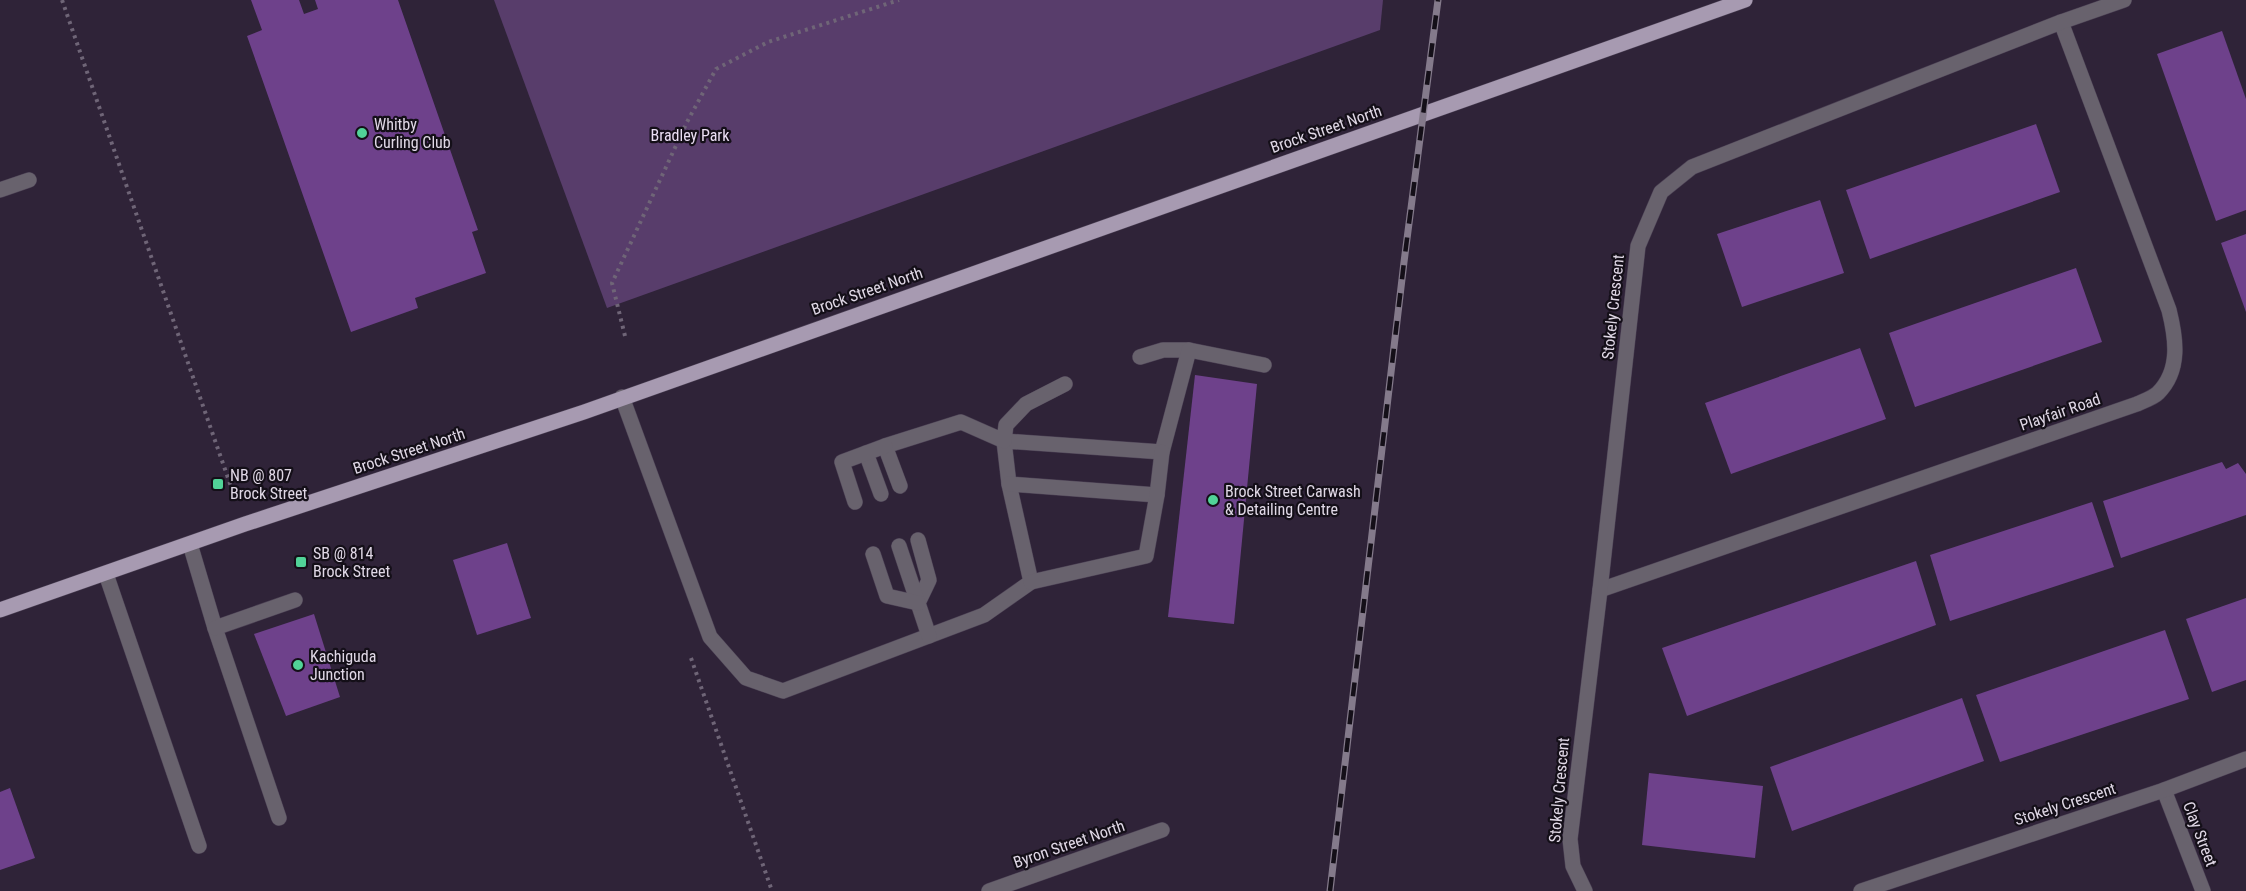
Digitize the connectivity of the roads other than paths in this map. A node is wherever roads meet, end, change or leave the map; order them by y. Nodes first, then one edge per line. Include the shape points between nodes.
1 (1745, 0) edge
2 (2124, 0) edge
3 (2061, 22) junction
4 (29, 180) dead end
5 (0, 190) edge
6 (1189, 351) junction
7 (1140, 357) dead end
8 (1264, 365) dead end
9 (1065, 384) dead end
10 (622, 397) junction
11 (1004, 441) junction
12 (885, 446) junction
13 (1162, 452) junction
14 (866, 453) junction
15 (1009, 484) junction
16 (900, 486) dead end
17 (881, 494) dead end
18 (1157, 495) junction
19 (855, 502) dead end
20 (918, 540) dead end
21 (190, 544) junction
22 (899, 546) dead end
23 (873, 554) dead end
24 (106, 574) junction
25 (1031, 582) junction
26 (1600, 590) junction
27 (295, 600) dead end
28 (918, 603) junction
29 (0, 610) edge
30 (215, 628) junction
31 (929, 636) junction
32 (2246, 759) edge
33 (2164, 790) junction
34 (279, 818) dead end
35 (1162, 830) dead end
36 (199, 846) dead end
37 (988, 891) edge
38 (1585, 891) edge
39 (1861, 891) edge
40 (2203, 891) edge

1 - 10 main road, Brock Street North
2 - 3 street, Stokely Crescent
3 - 26 street, Stokely Crescent via 1692,167 1661,192 1638,246
3 - 26 street, Playfair Road via 2169,310 2176,338 2175,361 2157,393 2137,404
4 - 5 street
6 - 7 street via 1163,350
6 - 8 street
6 - 13 street
9 - 11 street via 1026,404 1006,424
10 - 21 main road, Brock Street North
10 - 31 street via 710,638 746,678 783,691
11 - 12 street via 961,422
11 - 13 street
11 - 15 street
12 - 14 street
12 - 16 street
13 - 18 street
14 - 17 street
14 - 19 street via 842,462
15 - 18 street
15 - 25 street
18 - 25 street via 1146,556
20 - 28 street via 929,580
21 - 24 main road, Brock Street North
21 - 30 street
22 - 28 street
23 - 28 street via 887,596
24 - 29 main road, Brock Street North
24 - 36 street
25 - 31 street via 984,615
26 - 38 street, Stokely Crescent via 1570,839 1573,866
27 - 30 street
28 - 31 street
30 - 34 street
32 - 33 street, Stokely Crescent
33 - 39 street, Stokely Crescent
33 - 40 street, Clay Street
35 - 37 street, Byron Street North

